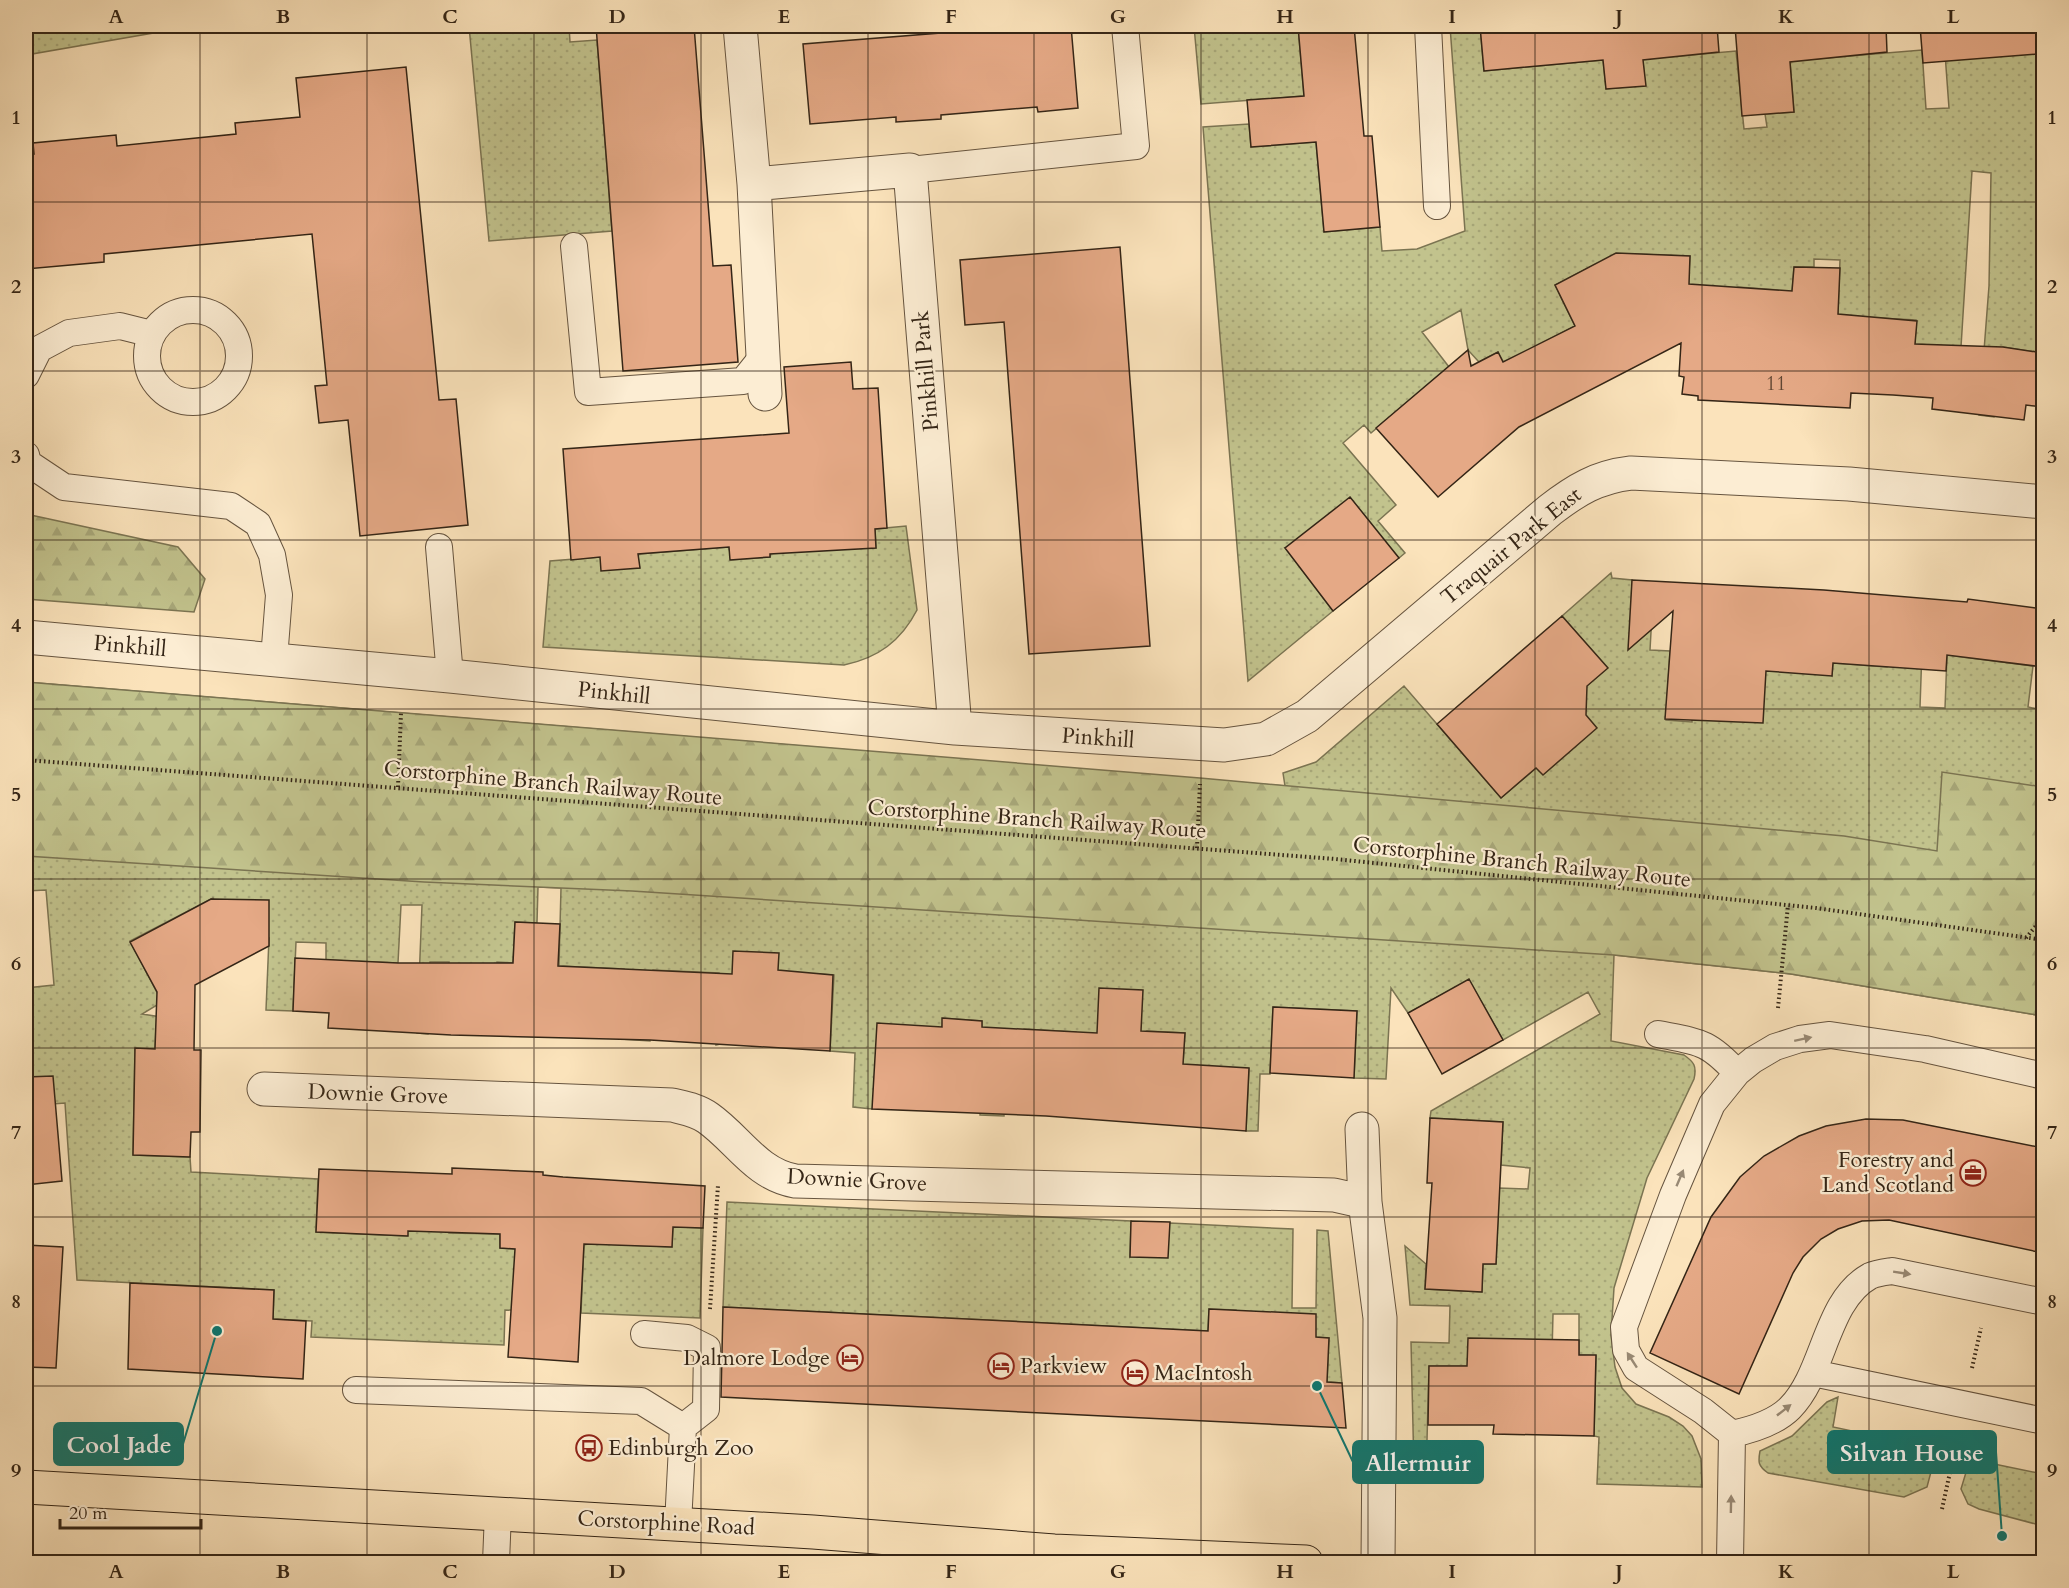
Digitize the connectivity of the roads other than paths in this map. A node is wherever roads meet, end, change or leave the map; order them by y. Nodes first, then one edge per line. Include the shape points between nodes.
1 (740, 26) edge
2 (1125, 26) edge
3 (1428, 26) edge
4 (910, 170) junction
5 (754, 184) junction
6 (1437, 206) dead end
7 (574, 246) dead end
8 (152, 334) dead end
9 (763, 356) junction
10 (26, 375) edge
11 (765, 394) dead end
12 (26, 455) edge
13 (2043, 502) edge
14 (440, 547) dead end
15 (26, 637) edge
16 (274, 659) junction
17 (450, 676) junction
18 (955, 728) junction
19 (1202, 745) joint
20 (1658, 1034) dead end
21 (1737, 1072) junction
22 (2043, 1076) edge
23 (264, 1089) dead end
24 (1362, 1129) dead end
25 (1365, 1202) junction
26 (2043, 1302) edge
27 (645, 1335) dead end
28 (1813, 1373) junction
29 (356, 1390) dead end
30 (2043, 1421) edge
31 (683, 1427) junction
32 (1732, 1434) junction
33 (26, 1487) edge
34 (498, 1513) junction
35 (678, 1524) junction
36 (1231, 1561) edge
37 (496, 1563) edge
38 (1306, 1563) edge
39 (1378, 1563) edge
40 (1730, 1563) edge

1 - 5 street
2 - 4 lane via 1136,146
3 - 6 lane
4 - 5 street
4 - 18 street, Pinkhill Park
5 - 9 street
7 - 9 lane via 588,392 743,381
8 - 10 lane via 120,326 69,333 39,349
9 - 11 street
12 - 16 lane via 28,463 64,487 231,506 258,525 272,555 279,595
13 - 19 street, Traquair Park East via 1849,484 1630,473 1610,476 1578,488 1289,728 1246,743
14 - 17 lane
15 - 16 street, Pinkhill
16 - 17 street, Pinkhill
17 - 18 street, Pinkhill
18 - 19 street, Pinkhill
20 - 21 lane via 1700,1042 1718,1051
21 -> 22 lane via 1775,1047 1830,1035 1925,1049
32 -> 21 lane via 1636,1368 1623,1341 1624,1327 1673,1195 1712,1104
23 - 25 street, Downie Grove via 672,1105 699,1113 766,1170 795,1180 1334,1195
24 - 25 street
25 - 39 street via 1380,1318
28 -> 26 lane via 1831,1327 1852,1290 1871,1275 1892,1271
27 - 31 lane via 687,1338 707,1348 706,1409
28 - 30 lane
32 -> 28 lane via 1753,1430 1790,1408
29 - 31 lane via 640,1401
31 - 35 lane
40 -> 32 lane
33 - 34 main road, Corstorphine Road
34 - 35 main road, Corstorphine Road
34 - 37 lane
35 - 36 main road, Corstorphine Road
36 - 38 main road, Corstorphine Road

